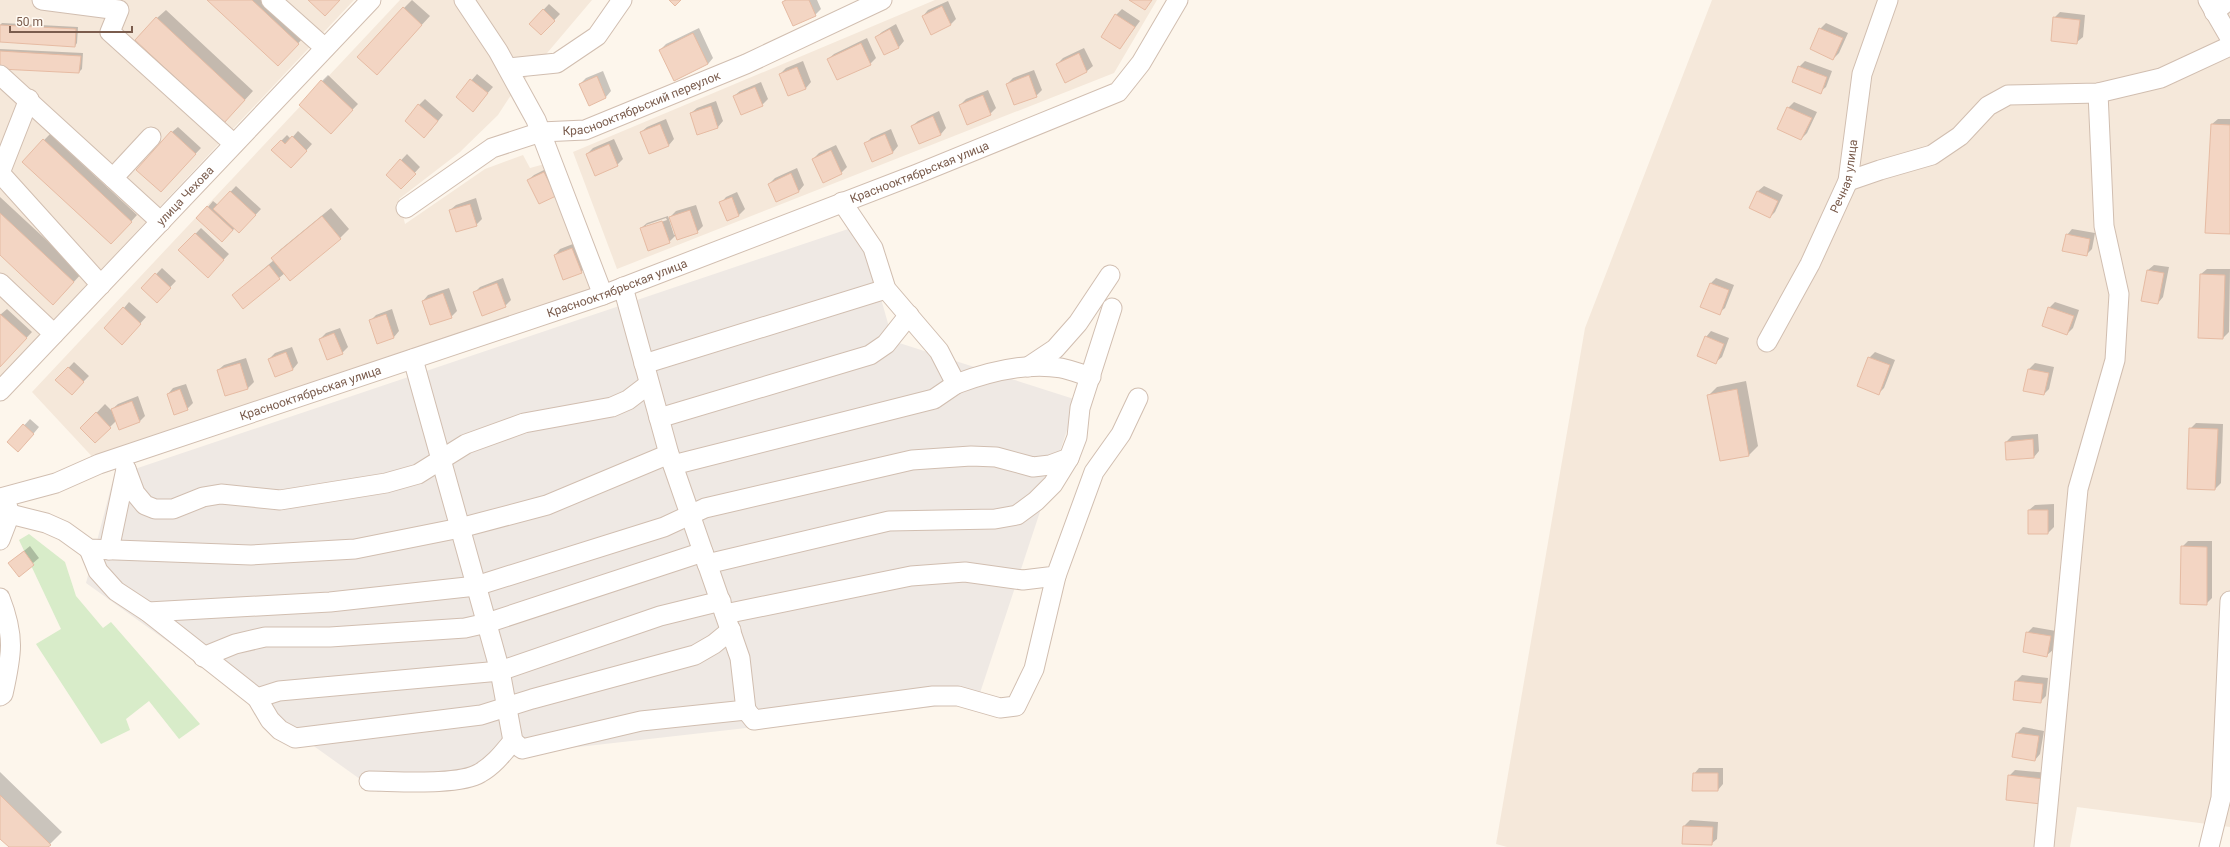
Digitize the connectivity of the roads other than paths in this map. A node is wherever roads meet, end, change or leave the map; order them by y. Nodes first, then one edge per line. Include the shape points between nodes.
1 (42, 0) edge
2 (271, 0) edge
3 (371, 0) edge
4 (464, 0) edge
5 (622, 0) edge
6 (882, 0) edge
7 (1178, 0) edge
8 (1888, 0) edge
9 (2217, 4) edge
10 (125, 5) edge
11 (2230, 38) edge
12 (2230, 46) edge
13 (325, 48) junction
14 (508, 68) junction
15 (0, 75) edge
16 (2098, 93) junction
17 (29, 99) junction
18 (541, 132) junction
19 (151, 137) dead end
20 (234, 144) junction
21 (113, 178) junction
22 (1848, 181) junction
23 (842, 202) junction
24 (406, 208) dead end
25 (161, 222) junction
26 (1110, 275) dead end
27 (0, 284) edge
28 (101, 285) junction
29 (623, 287) junction
30 (886, 289) junction
31 (603, 295) junction
32 (1112, 308) dead end
33 (909, 315) junction
34 (54, 334) junction
35 (1768, 342) dead end
36 (412, 359) junction
37 (644, 364) junction
38 (1028, 367) junction
39 (1091, 377) junction
40 (649, 384) junction
41 (956, 384) junction
42 (0, 391) edge
43 (1138, 398) dead end
44 (659, 418) junction
45 (1069, 458) junction
46 (441, 459) junction
47 (671, 459) junction
48 (125, 462) junction
49 (1, 494) edge
50 (10, 514) junction
51 (690, 515) junction
52 (460, 528) junction
53 (0, 540) edge
54 (89, 549) junction
55 (109, 550) junction
56 (705, 558) junction
57 (1056, 576) junction
58 (476, 586) junction
59 (0, 598) edge
60 (2230, 601) edge
61 (148, 612) junction
62 (725, 615) junction
63 (487, 623) junction
64 (202, 657) junction
65 (500, 670) junction
66 (0, 696) edge
67 (257, 698) junction
68 (507, 708) junction
69 (746, 710) junction
70 (513, 741) junction
71 (369, 781) dead end
72 (2044, 847) edge
73 (2209, 847) edge

1 - 10 street
2 - 13 street
3 - 13 street, улица Чехова
4 - 14 street
5 - 14 street via 596,36 557,63
6 - 18 street, Краснооктябрьский переулок via 746,64 585,130
7 - 23 street, Краснооктябрьская улица via 1141,63 1118,92
8 - 22 street, Речная улица via 1862,74
9 - 11 street
10 - 20 street via 110,32
12 - 16 street via 2161,78
13 - 20 street, улица Чехова
14 - 18 street
15 - 17 street
16 - 22 street via 2008,95 1988,106 1960,136 1932,155
16 - 72 street via 2104,226 2119,294 2115,360 2078,489
17 - 21 street
17 - 28 street via 0,173
18 - 24 street, Краснооктябрьский переулок via 492,148
18 - 31 street
19 - 21 street
20 - 25 street, улица Чехова
21 - 25 street
22 - 35 street, Речная улица via 1810,264
23 - 29 street, Краснооктябрьская улица
23 - 30 street via 873,248
25 - 28 street, улица Чехова
26 - 38 street via 1078,323 1055,349
27 - 34 street
28 - 34 street, улица Чехова
29 - 31 street, Краснооктябрьская улица
29 - 37 street
30 - 33 street
30 - 37 street
31 - 36 street, Краснооктябрьская улица
32 - 39 street
33 - 41 street via 939,351
33 - 44 street via 886,344 870,355
34 - 42 street, улица Чехова
36 - 46 street
36 - 48 street, Краснооктябрьская улица
37 - 40 street
38 - 39 street via 1061,368
38 - 41 street via 985,374
39 - 45 street via 1080,408 1077,437
40 - 44 street
40 - 46 street via 628,400 612,407 524,423 466,444
41 - 47 street via 934,399
43 - 57 street via 1121,434 1094,472
44 - 47 street
45 - 51 street via 1050,465 1032,466 996,457 912,460 705,508
45 - 56 street via 1053,484 1017,515 994,519 889,521
46 - 48 street via 418,474 386,483 280,500 221,494 203,496 173,509 155,509 145,505 135,493
46 - 52 street
47 - 51 street
47 - 52 street via 547,505
48 - 49 street, Краснооктябрьская улица via 99,464 56,483
48 - 55 street
49 - 50 street
50 - 53 street
50 - 54 street via 46,523 64,531
51 - 56 street
51 - 58 street via 664,527
52 - 55 street via 347,549 250,555
52 - 58 street
54 - 55 street
54 - 61 street via 98,571 116,591
56 - 62 street
56 - 63 street
57 - 62 street via 1023,580 965,572 911,576
57 - 69 street via 1034,669 1016,706 1000,708 958,696 933,696 754,720
58 - 61 street via 330,602
58 - 63 street
59 - 66 street via 9,622 11,659 3,694
60 - 73 street via 2221,798
61 - 64 street
62 - 65 street via 660,616
62 - 68 street via 714,644 695,655
62 - 69 street via 740,658
63 - 64 street via 465,628 330,637 265,637 235,644
63 - 65 street
64 - 67 street
65 - 67 street via 279,691
65 - 68 street
67 - 68 street via 270,720 280,730 295,738 481,715
68 - 70 street
69 - 70 street via 641,720 522,750
70 - 71 street via 492,766 478,775 459,780

